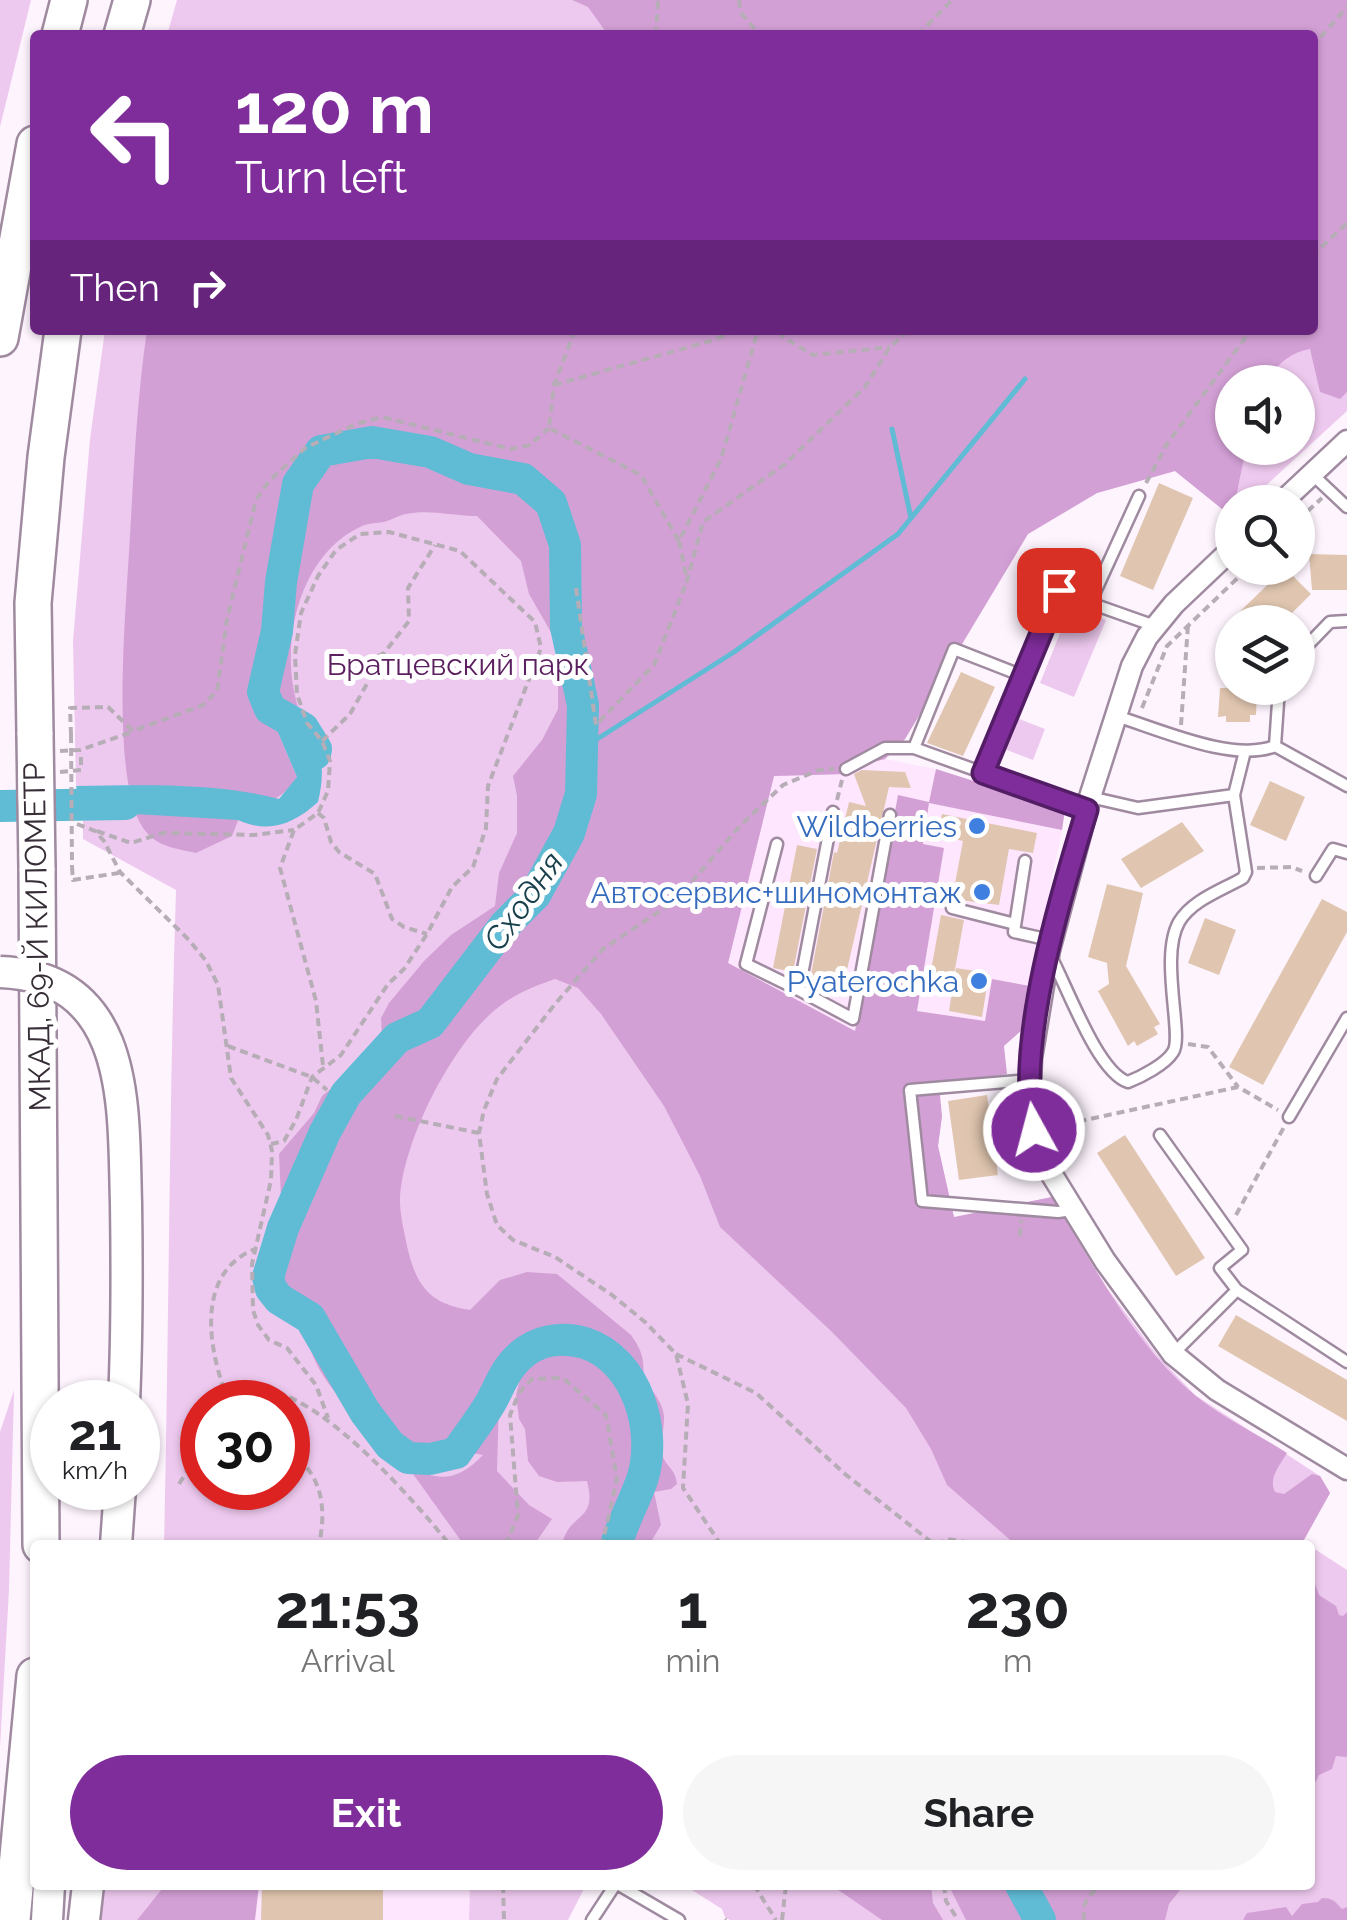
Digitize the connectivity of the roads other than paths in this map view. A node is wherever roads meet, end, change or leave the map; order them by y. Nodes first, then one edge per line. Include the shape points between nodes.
1 (69, 0) edge
2 (132, 0) edge
3 (61, 30) edge
4 (123, 30) edge
5 (30, 172) edge
6 (61, 335) edge
7 (0, 338) edge
8 (1347, 441) edge
9 (1312, 474) junction
10 (1300, 485) edge
11 (1139, 496) road end
12 (1347, 508) edge
13 (1215, 565) edge
14 (1090, 603) junction
15 (1347, 620) edge
16 (1156, 626) junction
17 (1315, 637) edge
18 (1023, 676) junction
19 (1278, 705) edge
20 (1126, 719) junction
21 (1275, 746) junction
22 (914, 748) junction
23 (1246, 752) junction
24 (846, 769) road end
25 (983, 773) junction
26 (1347, 786) edge
27 (1234, 795) junction
28 (1088, 803) junction
29 (833, 812) road end
30 (890, 815) dead end
31 (777, 844) dead end
32 (1347, 852) edge
33 (1025, 862) dead end
34 (1316, 876) dead end
35 (952, 908) dead end
36 (1015, 924) junction
37 (1049, 950) junction
38 (0, 972) edge
39 (799, 990) junction
40 (1347, 1018) edge
41 (1029, 1080) junction
42 (1289, 1117) road end
43 (1160, 1135) dead end
44 (1072, 1210) junction
45 (1238, 1290) junction
46 (1173, 1354) junction
47 (1347, 1362) edge
48 (124, 1380) edge
49 (1347, 1470) edge
50 (118, 1510) edge
51 (42, 1538) edge
52 (116, 1540) edge
53 (30, 1729) edge
54 (48, 1890) edge
55 (87, 1890) edge
56 (613, 1890) edge
57 (626, 1890) edge
58 (12, 1920) edge
59 (47, 1920) edge
60 (84, 1920) edge
61 (592, 1920) edge
62 (679, 1920) edge

1 - 3 highway
2 - 4 highway
5 - 7 highway
6 - 51 highway, МКАД, 69-Й КИЛОМЕТР, bridge via 34,603 51,740 37,868
8 - 9 street
9 - 10 street
9 - 12 lane
11 - 14 lane
13 - 16 street
14 - 16 lane
14 - 18 lane via 1059,590
15 - 17 lane via 1330,622
16 - 20 street via 1132,666
18 - 22 lane via 954,648
18 - 25 lane
19 - 21 lane
20 - 23 lane
20 - 28 street
21 - 23 lane
21 - 26 lane
22 - 24 lane via 885,748
22 - 25 lane
23 - 27 lane
25 - 28 lane
27 - 28 lane via 1138,808
27 - 37 lane via 1246,872 1194,905 1173,937 1173,1053 1137,1078 1118,1079 1088,1034
28 - 37 street
29 - 39 lane
30 - 39 lane via 853,1018
31 - 39 lane via 746,964
32 - 34 lane via 1332,849
33 - 36 lane
35 - 36 lane
36 - 37 lane via 1014,932 1042,938
37 - 41 street
38 - 48 main road, bridge via 43,980 76,1000 116,1062 124,1119
40 - 42 lane
41 - 44 street via 1040,1147
41 - 44 lane via 910,1090 922,1202
43 - 45 lane via 1242,1250 1220,1268
44 - 46 street
45 - 46 lane
45 - 47 lane
46 - 49 street via 1230,1399
50 - 52 main road
53 - 58 highway
54 - 59 main road
55 - 60 main road
56 - 61 lane
57 - 62 lane

